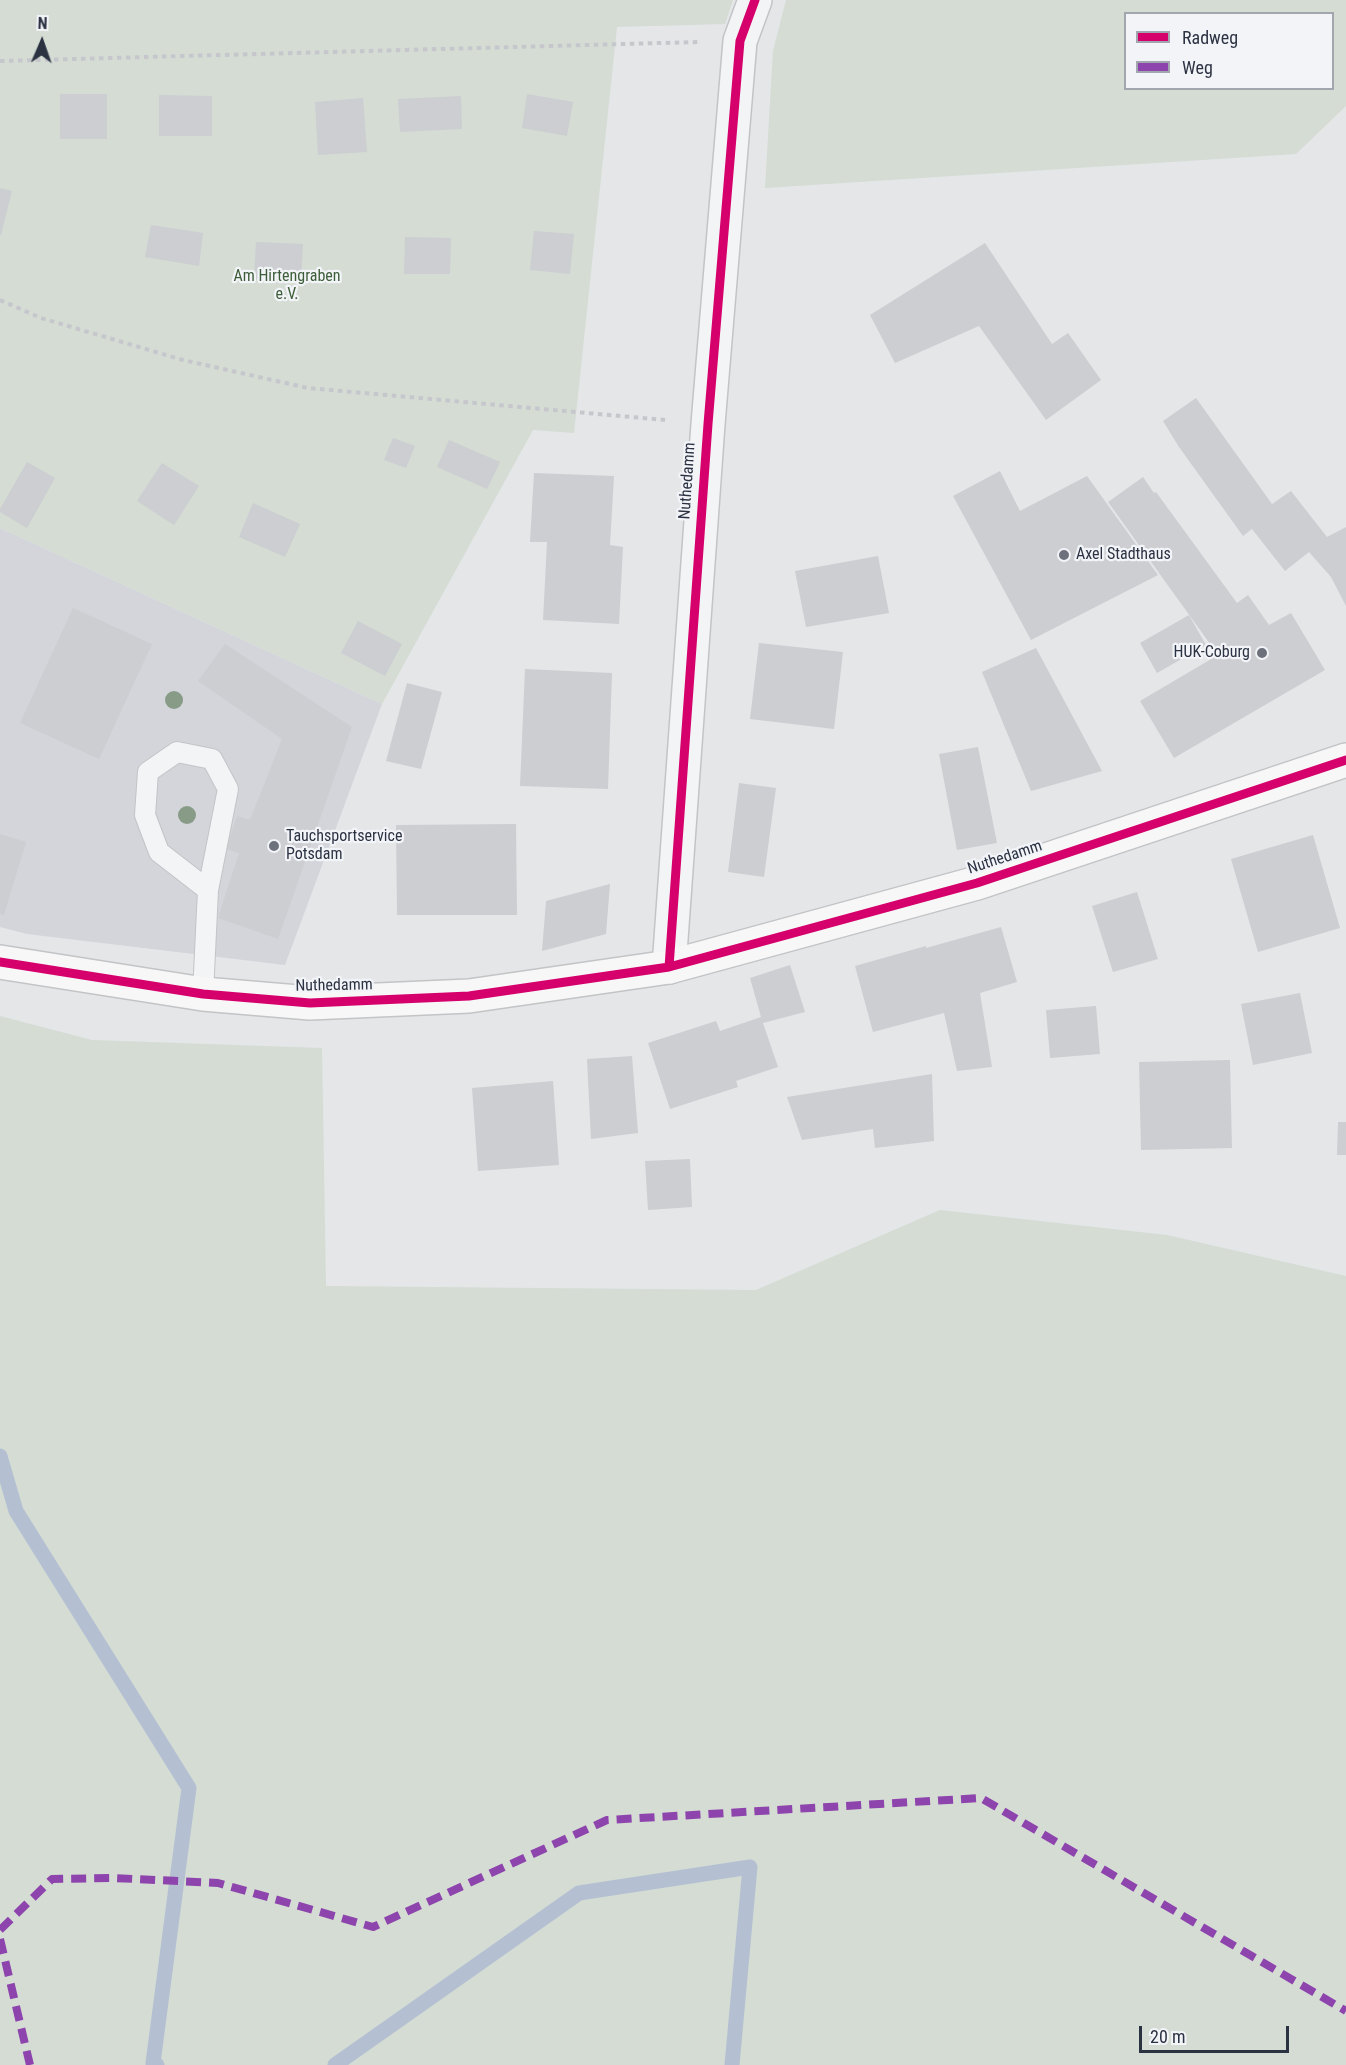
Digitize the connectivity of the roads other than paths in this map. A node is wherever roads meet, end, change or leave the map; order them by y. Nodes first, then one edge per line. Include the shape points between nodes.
1 (755, 0) edge
2 (1346, 760) edge
3 (208, 890) junction
4 (0, 962) edge
5 (669, 967) junction
6 (203, 994) junction

1 - 5 street, Nuthedamm via 740,41
2 - 5 street, Nuthedamm via 977,883
3 - 3 lane via 228,789 212,759 177,752 148,772 145,815 159,852
3 - 6 lane
4 - 6 street, Nuthedamm
5 - 6 street, Nuthedamm via 469,996 310,1004

